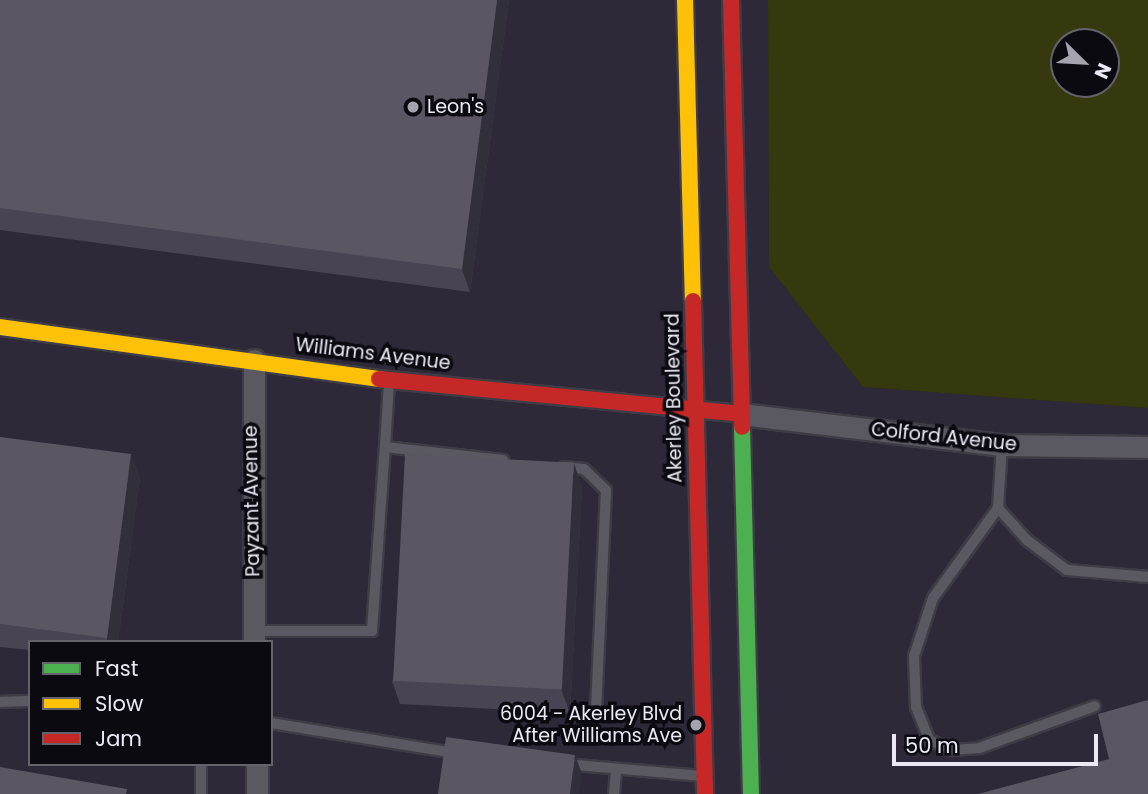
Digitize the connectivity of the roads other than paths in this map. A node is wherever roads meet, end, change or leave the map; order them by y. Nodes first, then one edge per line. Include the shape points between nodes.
1 (685, 0) edge
2 (731, 0) edge
3 (0, 327) edge
4 (254, 360) junction
5 (389, 380) junction
6 (695, 410) junction
7 (741, 414) junction
8 (1002, 445) junction
9 (384, 447) junction
10 (1148, 447) edge
11 (517, 462) edge
12 (544, 465) edge
13 (998, 508) junction
14 (1148, 577) edge
15 (254, 637) edge
16 (28, 701) edge
17 (0, 702) edge
18 (1095, 706) dead end
19 (596, 707) dead end
20 (273, 723) edge
21 (449, 752) edge
22 (562, 763) edge
23 (201, 766) edge
24 (257, 766) edge
25 (616, 769) junction
26 (705, 776) junction
27 (201, 794) edge
28 (257, 794) edge
29 (614, 794) edge
30 (705, 794) edge
31 (751, 794) edge

1 - 6 main road, Akerley Boulevard
2 - 7 main road
3 - 4 main road, Williams Avenue
4 - 5 main road, Williams Avenue
4 - 15 street, Payzant Avenue
5 - 6 main road, Williams Avenue
5 - 9 lane
6 - 7 main road, Williams Avenue
6 - 26 main road, Akerley Boulevard
7 - 8 street, Colford Avenue
7 - 31 main road
8 - 10 street, Colford Avenue
8 - 13 lane
9 - 11 lane
9 - 15 lane via 372,631
12 - 19 lane via 583,469 606,489
13 - 14 lane via 1067,570
13 - 18 lane via 933,598 914,656 916,707 929,740 952,750 979,748
16 - 17 lane
20 - 21 lane
22 - 25 lane
23 - 27 lane
24 - 28 street
25 - 26 lane
25 - 29 lane
26 - 30 main road, Akerley Boulevard

